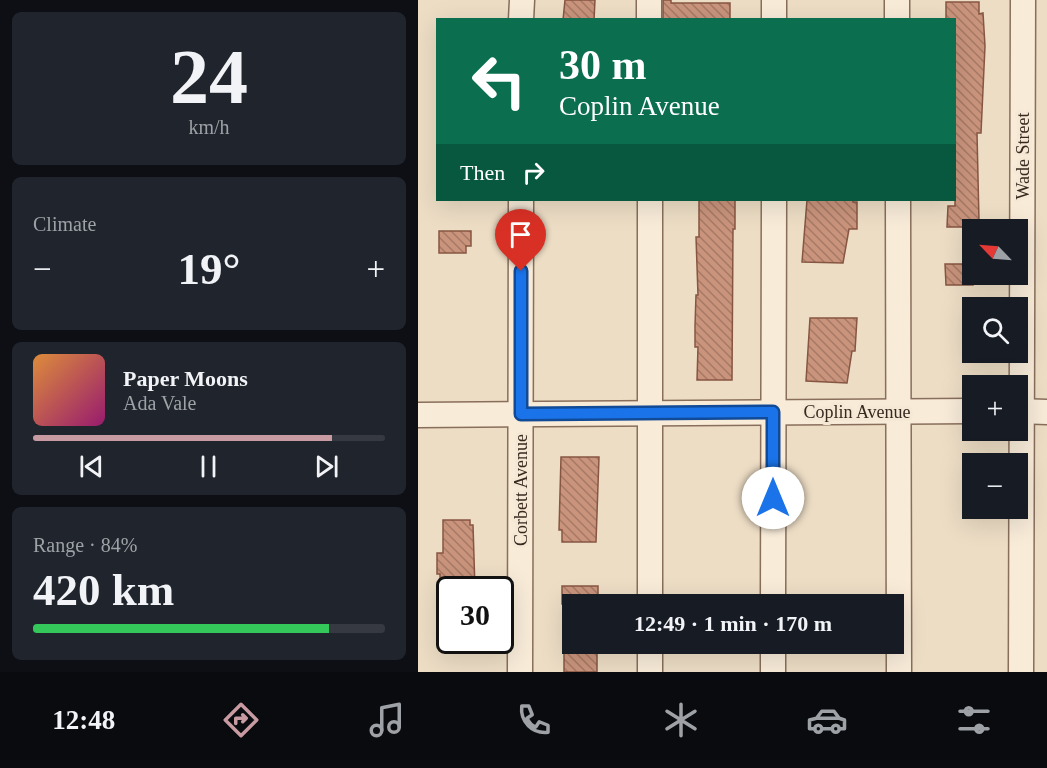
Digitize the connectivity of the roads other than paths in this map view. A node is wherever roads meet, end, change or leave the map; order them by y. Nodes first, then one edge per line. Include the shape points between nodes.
1 (522, 0) edge
2 (649, 0) edge
3 (774, 0) edge
4 (897, 0) edge
5 (1023, 0) edge
6 (522, 18) edge
7 (649, 18) edge
8 (774, 18) edge
9 (897, 18) edge
10 (521, 201) edge
11 (650, 201) edge
12 (774, 201) edge
13 (898, 201) edge
14 (1020, 375) edge
15 (962, 411) edge
16 (1028, 411) edge
17 (773, 412) junction
18 (900, 412) junction
19 (1046, 412) edge
20 (650, 413) junction
21 (521, 414) junction
22 (418, 415) edge
23 (1020, 441) edge
24 (650, 594) edge
25 (773, 594) edge
26 (650, 654) edge
27 (773, 654) edge
28 (520, 672) edge
29 (650, 672) edge
30 (773, 672) edge
31 (899, 672) edge
32 (1021, 672) edge

1 - 6 street
2 - 7 street
3 - 8 street
4 - 9 street
5 - 14 street, Wade Street
10 - 21 street, Corbett Avenue
11 - 20 street
12 - 17 street
13 - 18 street
15 - 18 street, Coplin Avenue
16 - 19 street
17 - 18 street, Coplin Avenue
17 - 20 street, Coplin Avenue
17 - 25 street
18 - 31 street
20 - 21 street, Coplin Avenue
20 - 24 street
21 - 22 street, Coplin Avenue
21 - 28 street, Corbett Avenue
23 - 32 street, Wade Street
26 - 29 street
27 - 30 street

